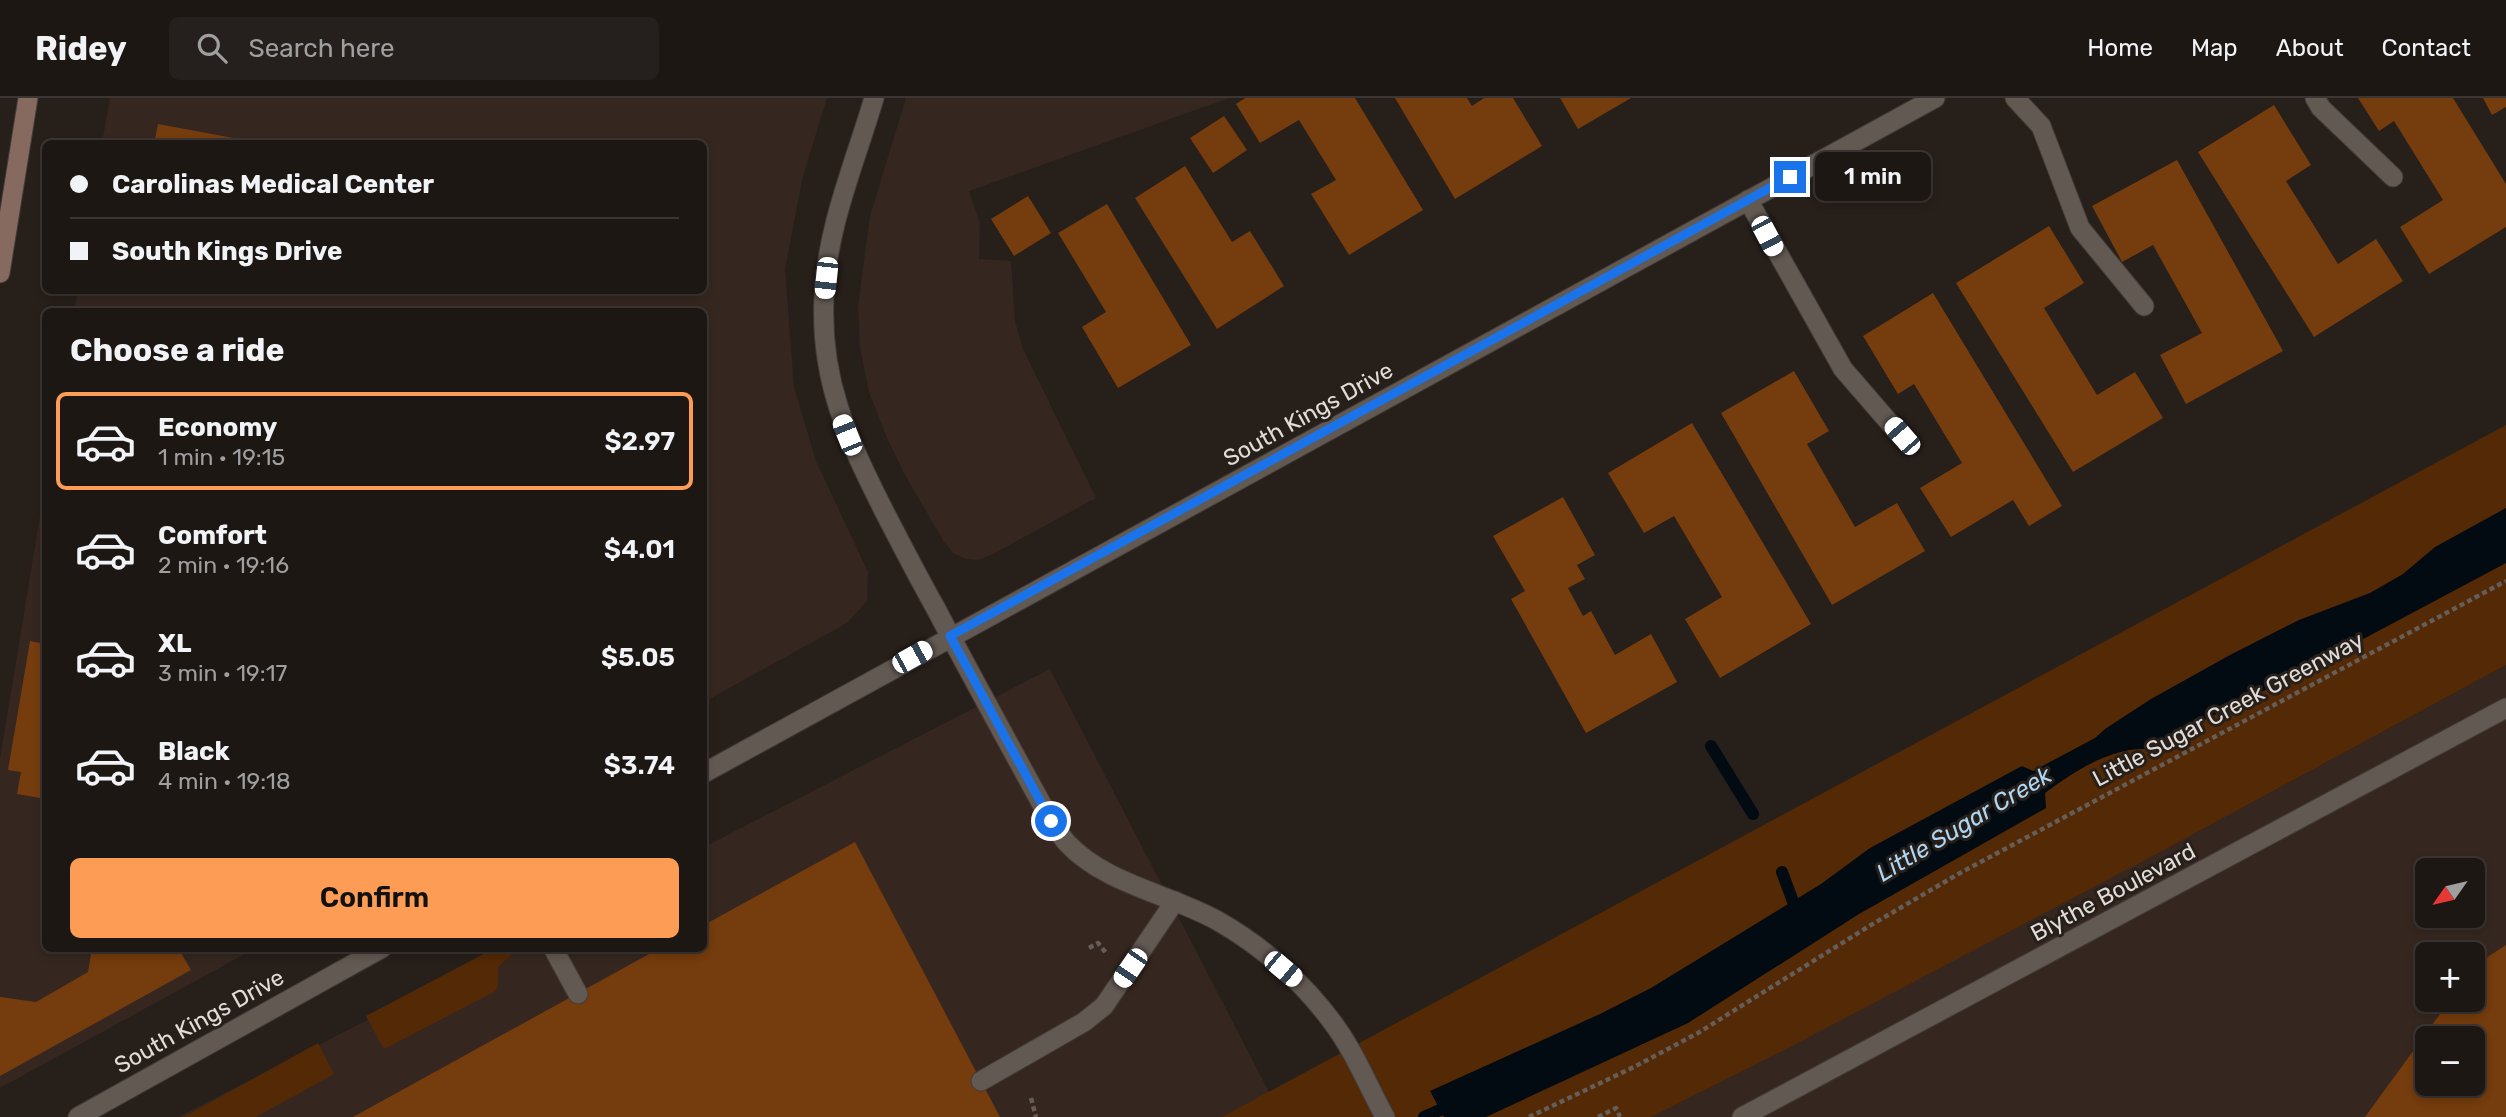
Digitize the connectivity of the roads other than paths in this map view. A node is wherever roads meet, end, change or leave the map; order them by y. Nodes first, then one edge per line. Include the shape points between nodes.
1 (28, 98) edge
2 (874, 98) edge
3 (1935, 98) edge
4 (2015, 98) edge
5 (2315, 98) edge
6 (2393, 177) dead end
7 (1748, 200) junction
8 (0, 273) edge
9 (2144, 306) dead end
10 (1902, 436) dead end
11 (950, 636) junction
12 (2506, 708) edge
13 (707, 771) edge
14 (1175, 901) junction
15 (375, 952) edge
16 (555, 952) edge
17 (578, 994) dead end
18 (981, 1081) dead end
19 (78, 1117) edge
20 (1385, 1117) edge
21 (1742, 1117) edge

1 - 8 main road
2 - 11 street via 827,259 826,352 832,388 853,450
3 - 7 street, South Kings Drive
4 - 9 street via 2041,126 2080,228
5 - 6 street
7 - 10 street via 1843,369
7 - 11 street, South Kings Drive
11 - 13 street, South Kings Drive
11 - 14 street via 1067,843 1116,876
12 - 21 street, Blythe Boulevard
14 - 18 street via 1104,1006
14 - 20 street via 1254,944 1297,981 1334,1024
15 - 19 street, South Kings Drive
16 - 17 street

